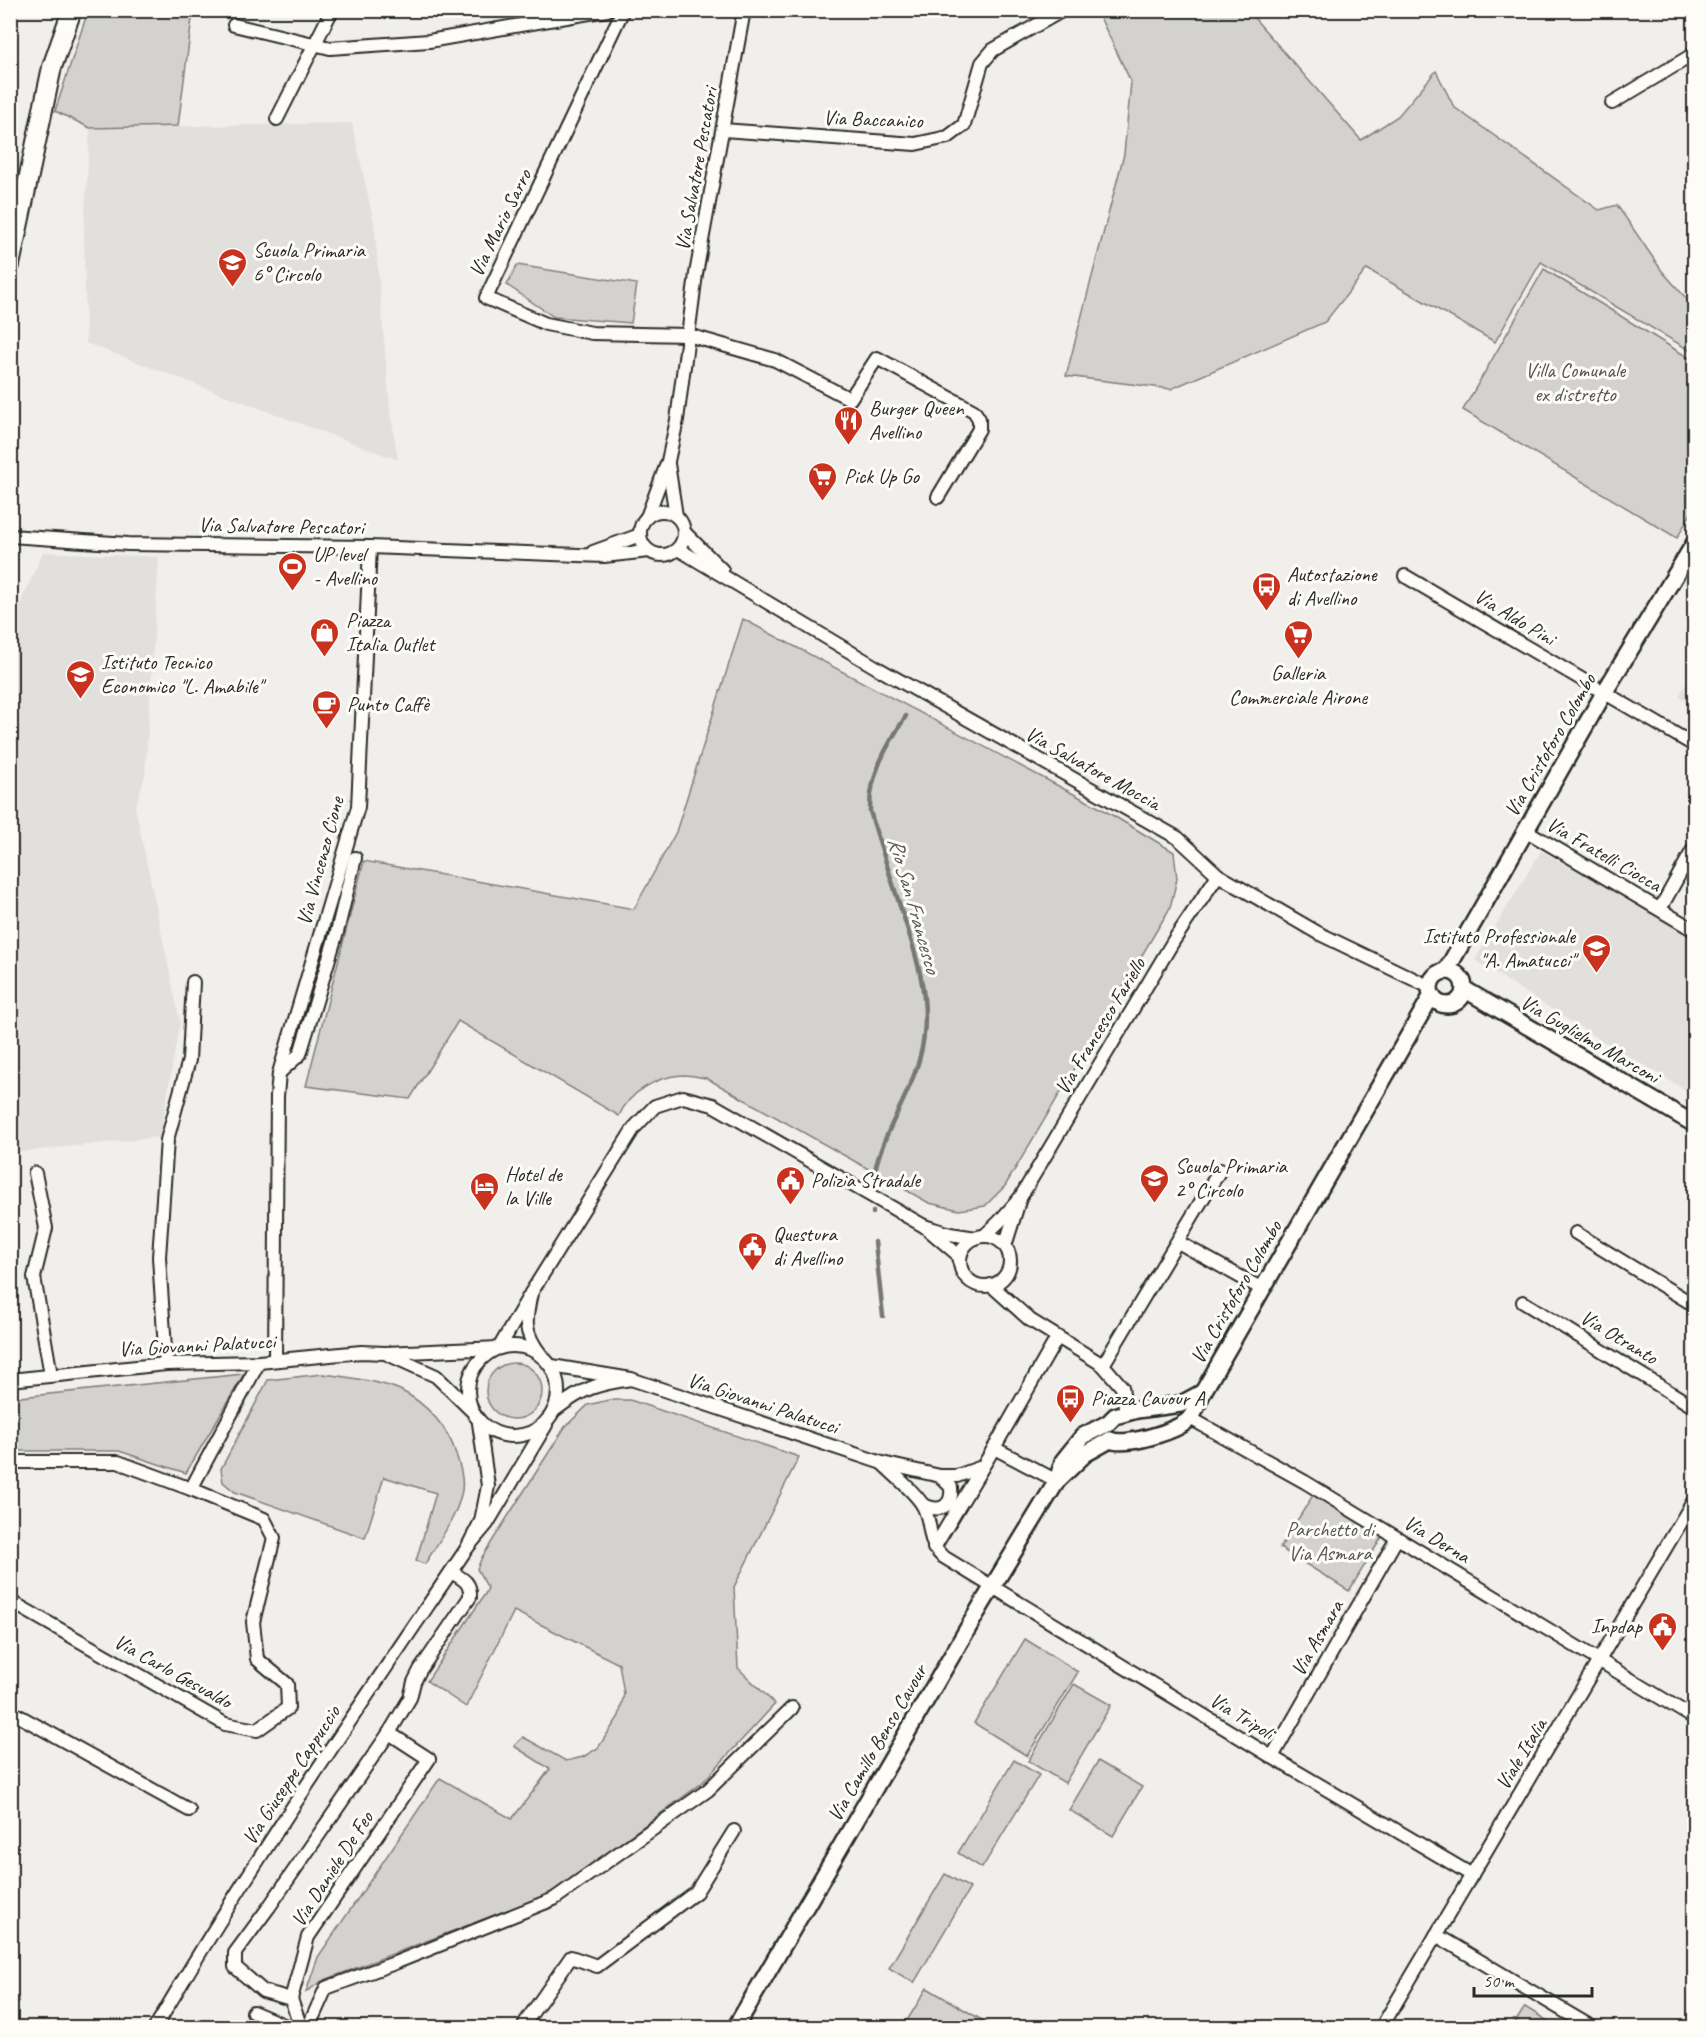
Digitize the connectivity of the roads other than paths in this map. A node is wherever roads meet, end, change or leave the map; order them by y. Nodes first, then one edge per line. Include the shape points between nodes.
1 (72, 10) edge
2 (332, 10) edge
3 (607, 10) edge
4 (623, 10) edge
5 (744, 10) edge
6 (1063, 10) edge
7 (234, 26) dead end
8 (315, 45) junction
9 (1695, 54) edge
10 (1612, 103) dead end
11 (277, 119) dead end
12 (723, 130) junction
13 (10, 265) edge
14 (688, 335) junction
15 (668, 461) junction
16 (938, 497) dead end
17 (676, 516) junction
18 (647, 517) junction
19 (684, 532) junction
20 (640, 535) junction
21 (10, 536) edge
22 (1695, 544) edge
23 (370, 547) junction
24 (678, 549) junction
25 (649, 551) junction
26 (587, 554) junction
27 (1405, 576) dead end
28 (735, 584) junction
29 (1604, 693) junction
30 (1695, 745) edge
31 (1525, 830) junction
32 (1695, 848) edge
33 (355, 858) dead end
34 (1218, 875) junction
35 (1660, 909) junction
36 (1695, 930) edge
37 (1446, 971) junction
38 (193, 982) dead end
39 (1464, 990) junction
40 (1431, 991) junction
41 (279, 1073) junction
42 (1695, 1124) edge
43 (1220, 1170) dead end
44 (35, 1173) dead end
45 (1020, 1198) junction
46 (924, 1226) junction
47 (1576, 1233) dead end
48 (980, 1237) junction
49 (1178, 1242) junction
50 (1005, 1246) junction
51 (960, 1264) junction
52 (991, 1285) junction
53 (1262, 1289) junction
54 (531, 1293) junction
55 (1523, 1302) dead end
56 (1695, 1305) edge
57 (1057, 1338) junction
58 (500, 1348) junction
59 (386, 1353) junction
60 (542, 1355) junction
61 (275, 1360) junction
62 (259, 1362) junction
63 (166, 1364) junction
64 (1103, 1365) junction
65 (552, 1366) junction
66 (51, 1375) junction
67 (631, 1379) junction
68 (10, 1380) edge
69 (1203, 1392) junction
70 (1695, 1407) edge
71 (556, 1409) junction
72 (471, 1410) junction
73 (1145, 1410) junction
74 (1126, 1413) junction
75 (1190, 1418) junction
76 (548, 1421) junction
77 (479, 1423) junction
78 (1108, 1424) junction
79 (1151, 1435) junction
80 (1110, 1440) junction
81 (994, 1448) junction
82 (10, 1462) edge
83 (882, 1463) junction
84 (982, 1467) junction
85 (940, 1476) junction
86 (1057, 1481) junction
87 (191, 1490) junction
88 (1695, 1500) edge
89 (922, 1504) junction
90 (1397, 1538) junction
91 (467, 1548) junction
92 (934, 1548) junction
93 (452, 1572) junction
94 (993, 1587) junction
95 (10, 1601) edge
96 (1599, 1661) junction
97 (792, 1708) dead end
98 (10, 1711) edge
99 (1695, 1718) edge
100 (389, 1733) junction
101 (1272, 1757) junction
102 (189, 1810) dead end
103 (734, 1831) dead end
104 (1472, 1875) junction
105 (1436, 1935) junction
106 (291, 1999) junction
107 (253, 2012) dead end
108 (526, 2026) edge
109 (155, 2028) edge
110 (291, 2028) edge
111 (301, 2028) edge
112 (308, 2028) edge
113 (735, 2028) edge
114 (1381, 2028) edge
115 (1593, 2028) edge

1 - 13 main road via 52,67
2 - 8 street
3 - 8 street via 429,41 330,48
4 - 14 street, Via Mario Sarro via 486,298 546,324 592,333
5 - 12 street, Via Salvatore Pescatori
6 - 12 street, Via Baccanico via 993,50 982,63 964,125 948,137 915,144
7 - 8 street
8 - 11 street
9 - 10 street
12 - 14 street, Via Salvatore Pescatori
14 - 15 street, Via Salvatore Pescatori
14 - 16 street via 775,360 850,399 877,358 974,411 979,429
15 - 17 street, Via Salvatore Pescatori
15 - 18 street, Via Salvatore Pescatori
17 - 18 street via 659,511
17 - 19 street
18 - 20 street
19 - 24 street
19 - 28 street, Via Salvatore Moccia
20 - 25 street
20 - 26 street, Via Salvatore Pescatori
21 - 23 street, Via Salvatore Pescatori via 128,544
22 - 29 street, Via Cristoforo Colombo
23 - 26 street, Via Salvatore Pescatori
23 - 41 street, Via Vincenzo Cione via 358,807
24 - 25 street via 665,555
24 - 28 street, Via Salvatore Moccia
25 - 26 street, Via Salvatore Pescatori
27 - 29 street, Via Aldo Pini
28 - 34 street, Via Salvatore Moccia via 1178,838
29 - 30 street, Via Aldo Pini
29 - 31 street, Via Cristoforo Colombo
31 - 35 street, Via Fratelli Ciocca
31 - 37 street, Via Cristoforo Colombo
32 - 35 street
33 - 41 street, Via Vincenzo Cione via 300,1054
34 - 40 street, Via Salvatore Moccia via 1318,933
34 - 45 street, Via Francesco Fariello via 1174,940
35 - 36 street, Via Fratelli Ciocca
37 - 39 street via 1459,976
37 - 40 street via 1435,976
38 - 63 street via 189,1060 167,1140 159,1257
39 - 40 street via 1453,1004 1440,1004
39 - 42 street, Via Guglielmo Marconi
40 - 53 street, Via Cristoforo Colombo
41 - 61 street, Via Vincenzo Cione
43 - 49 street
44 - 66 street via 46,1228 34,1276
45 - 48 street, Via Francesco Fariello
45 - 50 street, Via Francesco Fariello
46 - 48 street
46 - 51 street via 957,1254
46 - 54 street via 714,1105 683,1097 655,1106 634,1128
47 - 56 street
48 - 50 street via 992,1237
48 - 51 street via 964,1248
49 - 53 street
49 - 64 street
50 - 52 street via 1009,1269
51 - 52 street via 968,1279 982,1286
52 - 57 street
53 - 69 street, Via Cristoforo Colombo
54 - 58 street
54 - 60 street via 527,1328 530,1341
55 - 70 street, Via Otranto
57 - 64 street
57 - 81 street
58 - 59 street, Via Giovanni Palatucci
58 - 60 street via 528,1348
58 - 72 street via 475,1365 467,1395
59 - 61 street, Via Giovanni Palatucci
59 - 72 street, Via Giovanni Palatucci via 436,1376
60 - 65 street
61 - 62 street, Via Giovanni Palatucci
62 - 63 street, Via Giovanni Palatucci
62 - 87 street
63 - 66 street, Via Giovanni Palatucci
64 - 74 street via 1122,1387
65 - 67 street, Via Giovanni Palatucci
65 - 71 street via 559,1394
66 - 68 street, Via Giovanni Palatucci
67 - 71 street, Via Giovanni Palatucci via 591,1387
67 - 83 street, Via Giovanni Palatucci
69 - 73 street via 1181,1404
69 - 75 street, Via Cristoforo Colombo
71 - 76 street
72 - 77 street
73 - 74 street
73 - 79 street
74 - 78 street via 1114,1416
75 - 79 street via 1178,1428
75 - 90 street, Via Derna
76 - 77 street via 521,1437 491,1432
76 - 91 street, Via Giuseppe Cappuccio via 487,1524
77 - 91 street, Via Giuseppe Cappuccio via 488,1486 481,1521
78 - 80 street
78 - 86 street via 1083,1436 1063,1461
79 - 80 street via 1117,1443
80 - 86 street via 1085,1454
81 - 84 street
81 - 86 street
82 - 87 street, Via Carlo Gesualdo via 118,1462
83 - 85 street, Via Giovanni Palatucci
83 - 89 street, Via Giovanni Palatucci
84 - 85 street, Via Giovanni Palatucci via 957,1476
84 - 92 street
85 - 89 street via 951,1487 952,1496 940,1509
86 - 94 street, Via Camillo Benso Cavour
87 - 95 street, Via Carlo Gesualdo via 264,1519 274,1538 253,1622 257,1659 287,1684 288,1708 258,1730 225,1724
88 - 96 street, Viale Italia
89 - 92 street, Via Giovanni Palatucci
90 - 96 street, Via Derna
90 - 101 street, Via Asmara
91 - 93 street, Via Giuseppe Cappuccio
92 - 94 street
93 - 100 street, Via Daniele De Feo via 468,1583 470,1597 420,1670 410,1698
93 - 109 street, Via Giuseppe Cappuccio via 310,1781 201,1949
94 - 101 street, Via Tripoli
94 - 113 street, Via Camillo Benso Cavour
96 - 99 street, Via Derna
96 - 104 street, Viale Italia
97 - 112 street via 708,1790 554,1899 326,1988
98 - 102 street
100 - 106 street, Via Daniele De Feo via 429,1759 308,1937
100 - 106 street, Via Daniele De Feo via 235,1953 235,1967 263,1991
101 - 104 street, Via Tripoli
103 - 108 street via 696,1892 597,1965 571,1957
104 - 105 street, Viale Italia
105 - 114 street, Viale Italia
105 - 115 street
106 - 111 street
107 - 110 street

